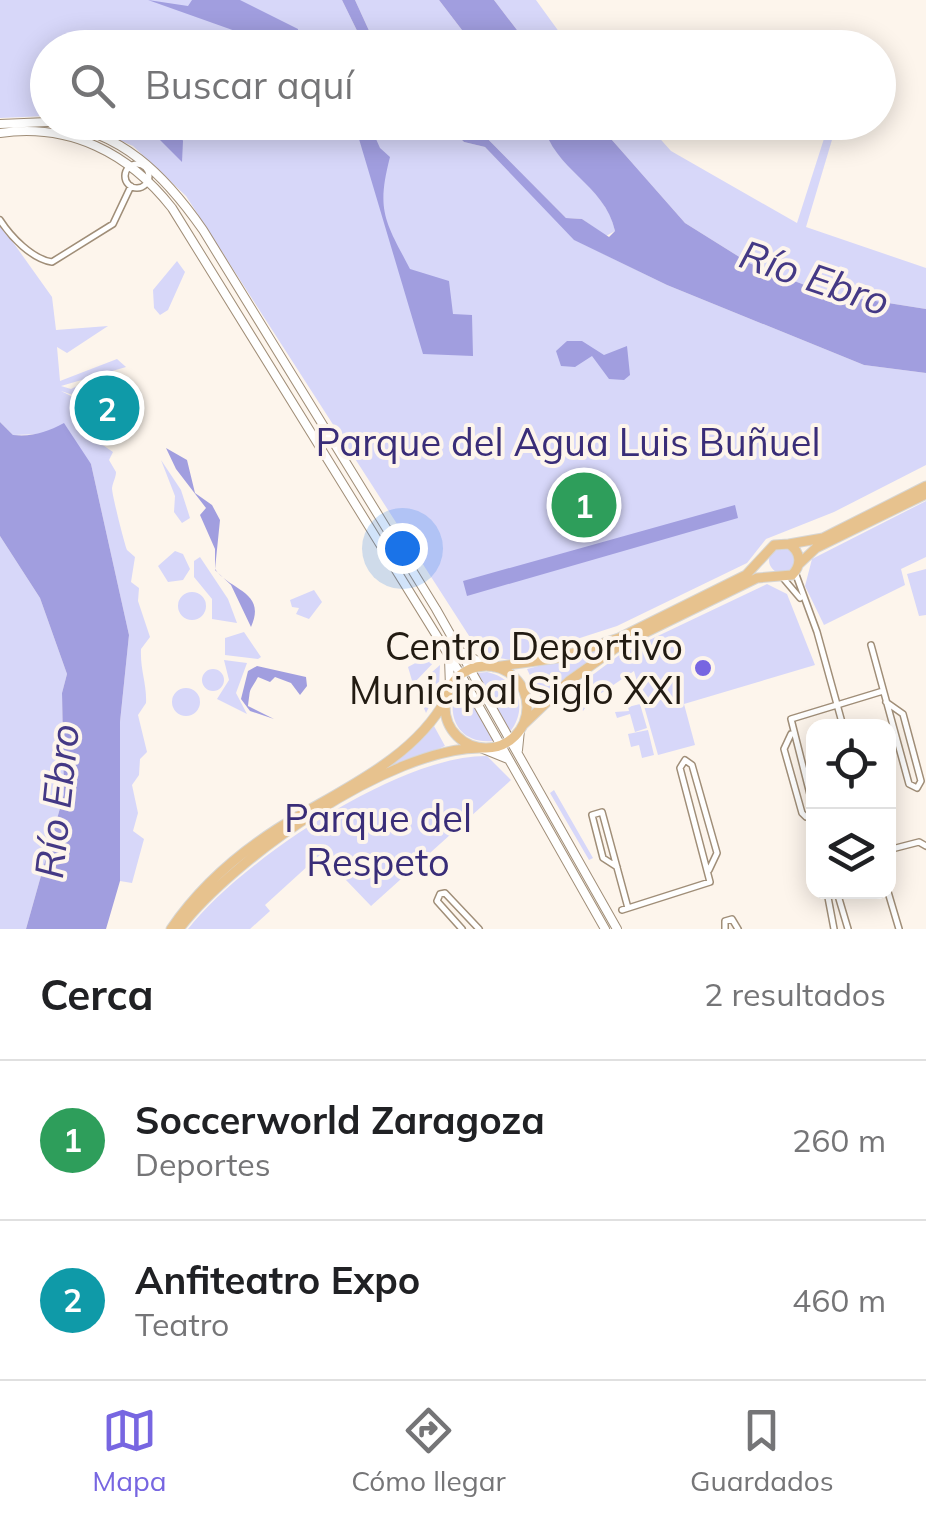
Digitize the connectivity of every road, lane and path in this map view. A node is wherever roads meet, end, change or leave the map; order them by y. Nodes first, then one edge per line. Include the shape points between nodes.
1 (30, 123) edge
2 (0, 124) edge
3 (30, 131) edge
4 (0, 134) edge
5 (84, 140) edge
6 (107, 140) edge
7 (131, 166) junction
8 (148, 171) junction
9 (131, 186) junction
10 (0, 220) edge
11 (926, 486) edge
12 (926, 494) edge
13 (789, 544) junction
14 (766, 556) junction
15 (797, 568) junction
16 (779, 577) junction
17 (806, 606) junction
18 (871, 646) dead end
19 (461, 651) junction
20 (448, 654) junction
21 (490, 666) junction
22 (465, 672) junction
23 (450, 687) junction
24 (883, 691) junction
25 (446, 699) junction
26 (886, 702) junction
27 (836, 704) junction
28 (897, 710) junction
29 (890, 718) junction
30 (841, 719) edge
31 (521, 728) junction
32 (792, 731) junction
33 (506, 743) junction
34 (784, 744) junction
35 (796, 744) junction
36 (480, 748) junction
37 (514, 757) junction
38 (813, 809) edge
39 (806, 817) edge
40 (925, 845) edge
41 (896, 849) edge
42 (717, 853) junction
43 (704, 854) junction
44 (614, 855) junction
45 (605, 861) junction
46 (617, 867) junction
47 (709, 870) junction
48 (832, 899) edge
49 (835, 899) edge
50 (890, 899) edge
51 (171, 929) edge
52 (179, 929) edge
53 (462, 929) edge
54 (479, 929) edge
55 (606, 929) edge
56 (618, 929) edge
57 (725, 929) edge
58 (738, 929) edge
59 (834, 929) edge
60 (848, 929) edge
61 (899, 929) edge

1 - 2 main road
3 - 4 main road
5 - 7 main road
6 - 8 main road
7 - 8 main road
7 - 9 street
8 - 9 street via 141,186
8 - 19 main road via 190,212
8 - 20 main road
9 - 10 street via 113,224 54,262 28,250
11 - 13 main road via 823,538
12 - 15 main road via 816,548
13 - 14 main road via 774,545
13 - 15 main road via 798,554
14 - 16 main road
14 - 21 main road via 738,579 619,638 558,658
15 - 16 main road
15 - 17 street
16 - 17 street
16 - 31 main road via 750,581 620,646
17 - 27 street
18 - 24 street
19 - 21 main road
19 - 22 main road
20 - 22 main road
20 - 23 main road
21 - 22 main road
21 - 31 main road via 522,688 527,705
22 - 23 main road
22 - 33 main road
23 - 25 main road
24 - 26 street
24 - 27 street
25 - 36 main road via 451,729
25 - 51 main road via 407,748 238,856
26 - 28 street
26 - 29 street
27 - 30 street
27 - 32 street via 792,717
28 - 29 street
28 - 29 street via 921,781 917,788 909,784
31 - 33 main road
31 - 37 main road
32 - 34 street
32 - 35 street
33 - 36 main road
33 - 37 main road
34 - 35 street
34 - 39 street
35 - 38 street
36 - 37 main road
36 - 52 main road via 430,754 388,772 252,857
37 - 55 main road
37 - 56 main road
40 - 41 street
42 - 43 street
42 - 43 street via 692,762 685,760 680,768
42 - 47 street
43 - 47 street
44 - 45 street
44 - 45 street via 602,812 593,814
44 - 46 street
45 - 46 street
46 - 47 street via 625,909 708,885
48 - 59 street
49 - 60 street
50 - 61 street
53 - 54 street via 437,901 440,894
57 - 58 street via 732,919

